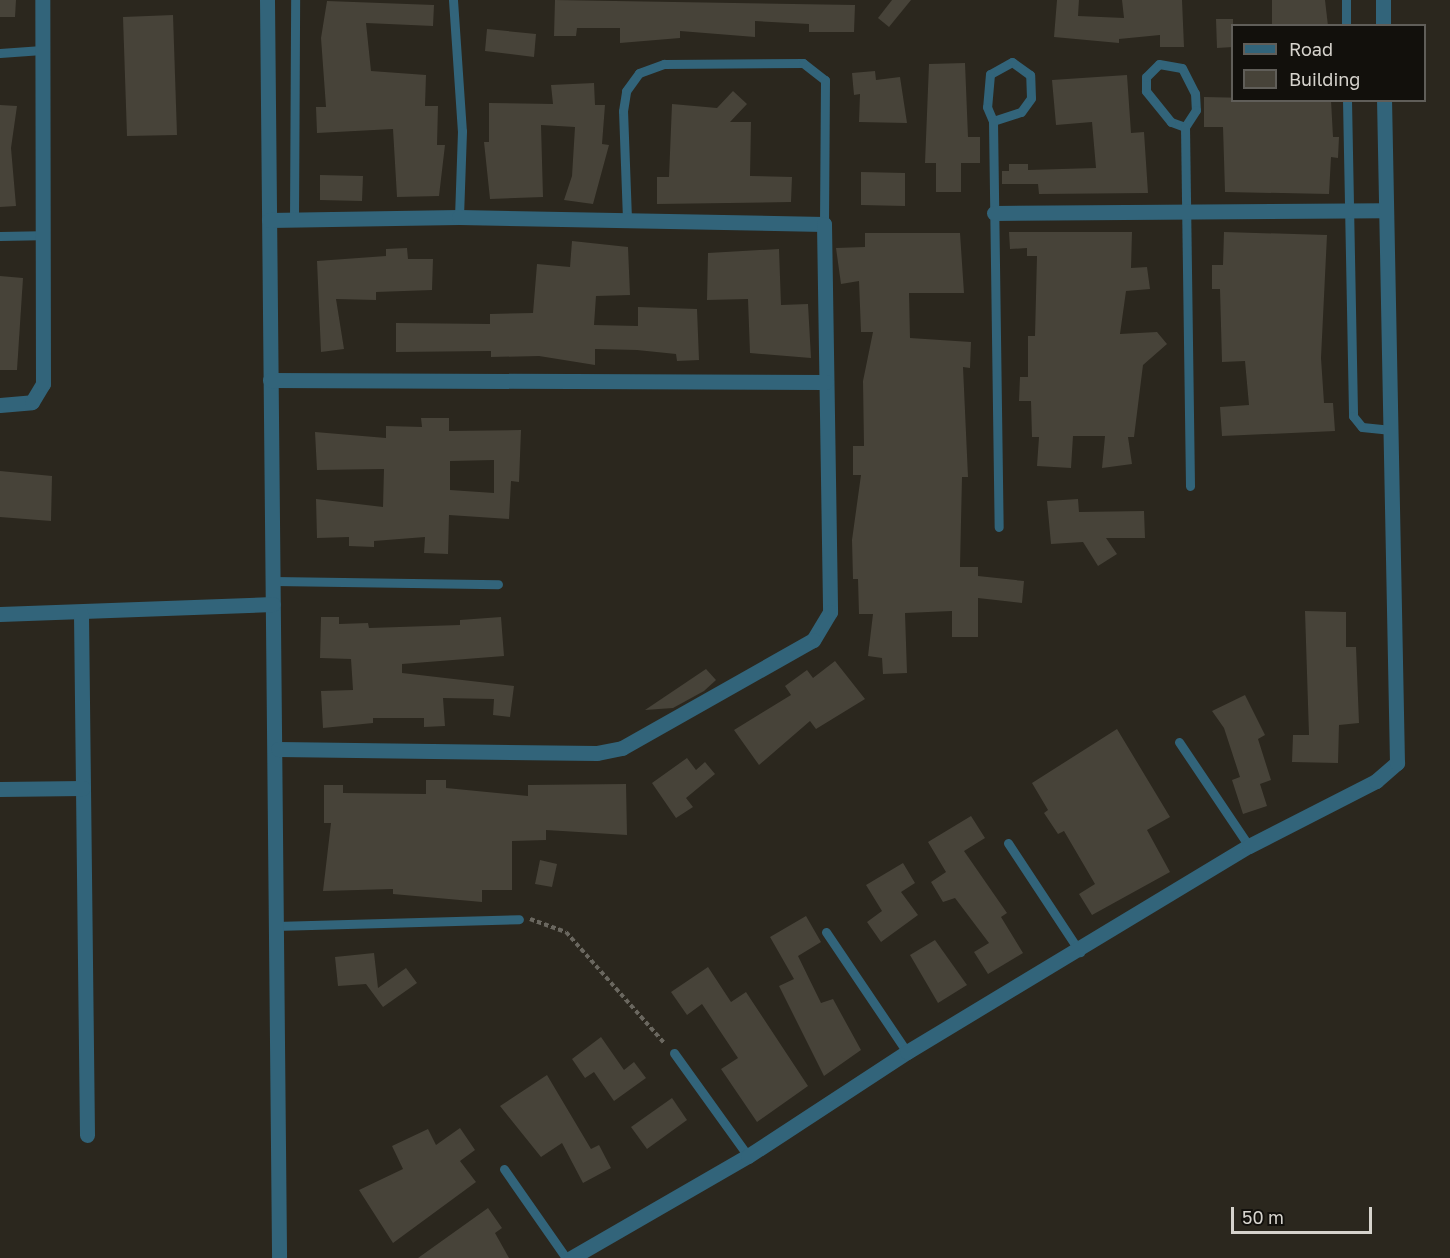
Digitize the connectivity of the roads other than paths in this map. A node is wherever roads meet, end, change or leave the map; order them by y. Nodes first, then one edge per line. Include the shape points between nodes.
1 (42, 0) edge
2 (267, 0) edge
3 (294, 0) edge
4 (453, 0) edge
5 (1346, 0) edge
6 (1383, 0) edge
7 (1346, 24) edge
8 (1383, 24) edge
9 (42, 50) junction
10 (0, 53) edge
11 (1347, 102) edge
12 (1384, 102) edge
13 (993, 122) junction
14 (1185, 127) junction
15 (1348, 208) junction
16 (1384, 210) junction
17 (994, 213) junction
18 (1185, 213) junction
19 (459, 217) junction
20 (627, 219) junction
21 (268, 220) junction
22 (294, 220) junction
23 (824, 224) junction
24 (39, 235) junction
25 (0, 236) edge
26 (270, 380) junction
27 (826, 382) junction
28 (0, 405) edge
29 (1389, 430) junction
30 (1190, 486) dead end
31 (999, 527) dead end
32 (274, 581) junction
33 (498, 584) dead end
34 (273, 604) junction
35 (0, 614) edge
36 (81, 614) junction
37 (1179, 742) dead end
38 (278, 749) junction
39 (82, 788) junction
40 (0, 789) edge
41 (1008, 843) dead end
42 (1249, 846) junction
43 (519, 919) road end
44 (275, 926) junction
45 (826, 932) dead end
46 (1080, 952) junction
47 (907, 1052) junction
48 (674, 1053) road end
49 (87, 1135) dead end
50 (748, 1156) junction
51 (504, 1169) dead end
52 (279, 1258) edge
53 (566, 1258) edge
54 (571, 1258) edge

1 - 9 street
2 - 21 street
3 - 22 lane
4 - 19 lane via 462,131
5 - 7 lane
6 - 8 street
9 - 10 lane
9 - 24 street
11 - 15 lane
12 - 16 street
13 - 13 lane via 987,106 990,74 1012,62 1030,75 1031,99 1021,112
13 - 17 lane
14 - 14 lane via 1196,111 1191,78 1182,68 1159,64 1146,77 1146,91 1171,122
14 - 18 lane
15 - 16 street
15 - 18 street
15 - 29 lane via 1353,416 1362,427
16 - 29 street
17 - 18 street
17 - 31 lane
18 - 30 lane
19 - 20 street
19 - 22 street
20 - 23 street
20 - 23 lane via 623,111 626,91 639,73 664,64 803,63 825,80
21 - 22 street
21 - 26 street
23 - 27 street
24 - 25 lane
24 - 28 street via 43,387 32,402
26 - 27 street
26 - 32 street
27 - 38 street via 830,612 821,631 799,653 613,750
29 - 42 street via 1400,754 1376,781
32 - 33 lane
32 - 34 street
34 - 36 street
34 - 38 street
35 - 36 street
36 - 39 street
37 - 42 lane
38 - 44 street
39 - 40 street
39 - 49 street
41 - 46 lane
42 - 46 street
43 - 44 lane
44 - 52 street
45 - 47 lane
46 - 47 street
47 - 50 street
48 - 50 lane
50 - 54 street
51 - 53 lane

